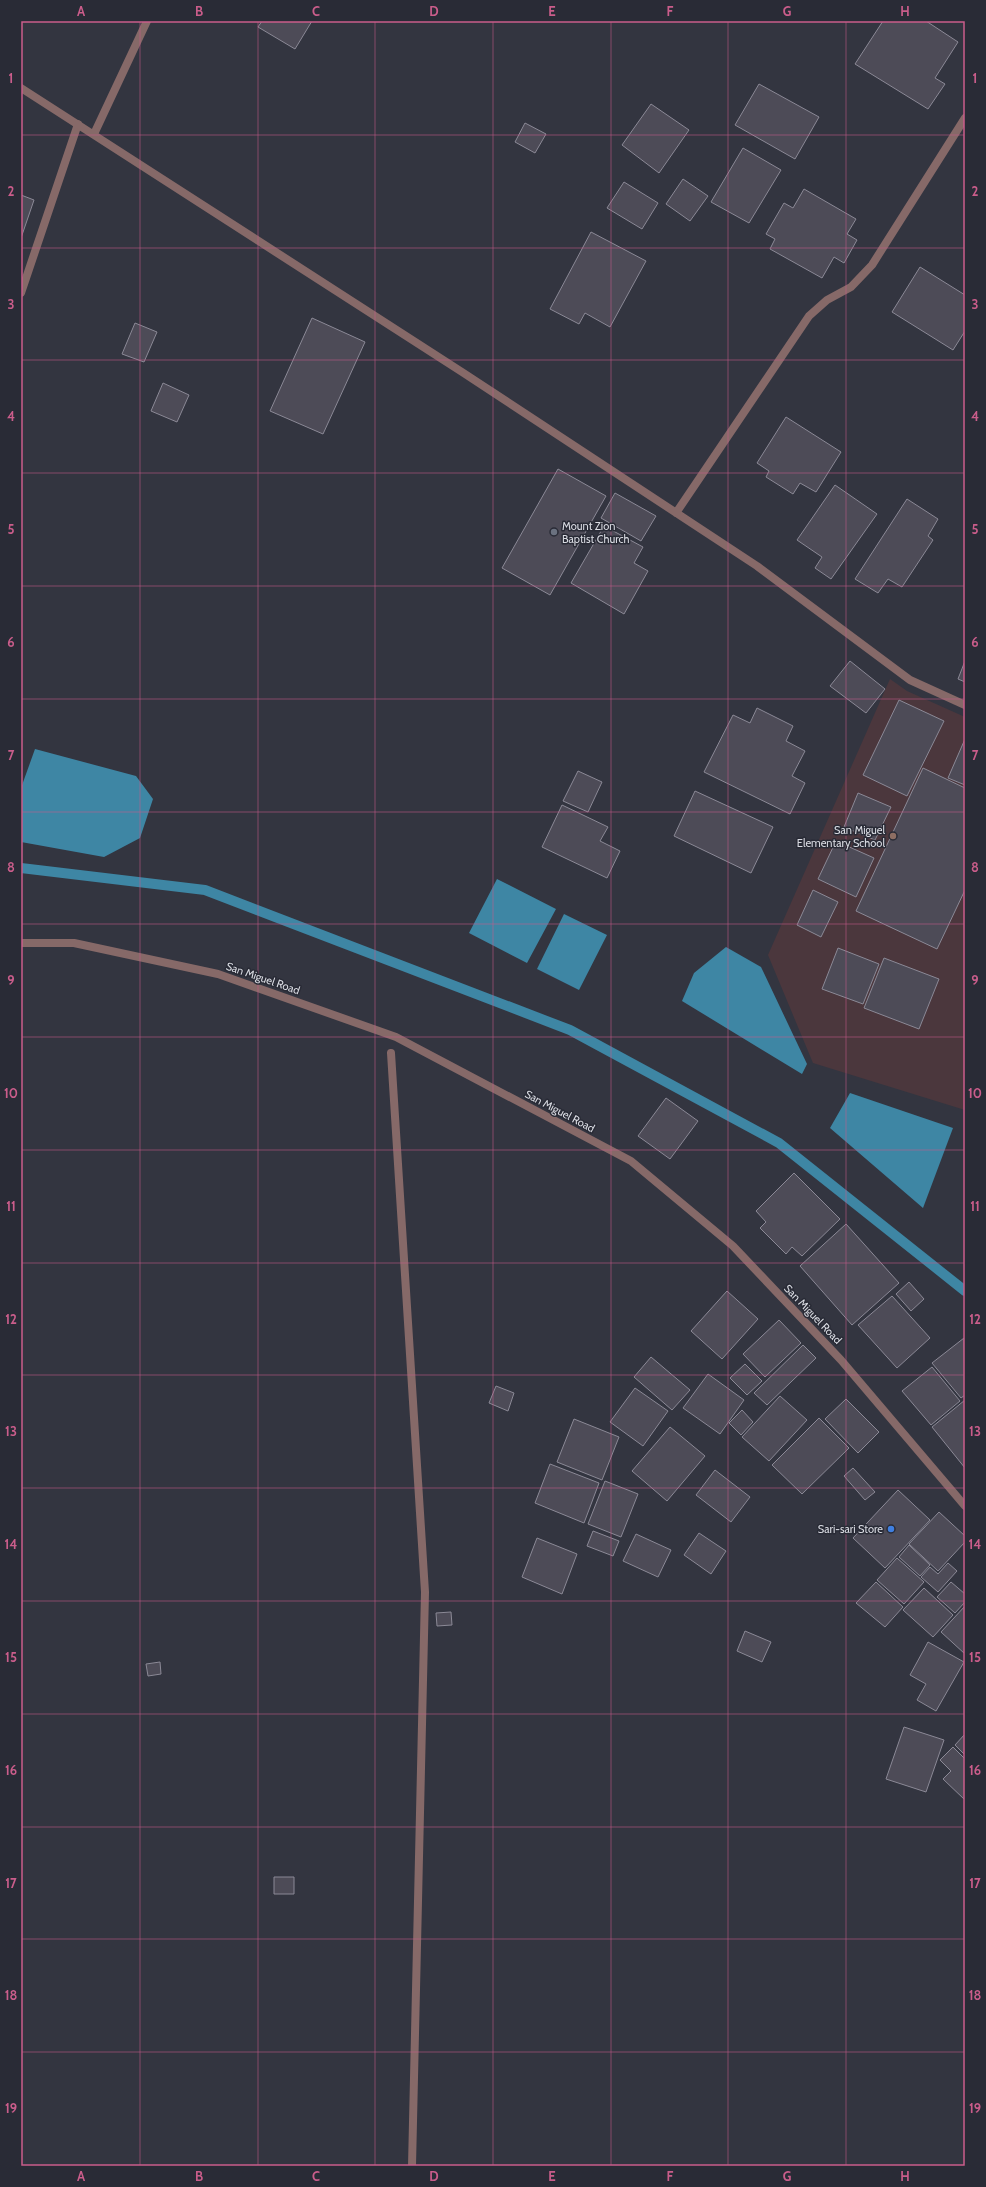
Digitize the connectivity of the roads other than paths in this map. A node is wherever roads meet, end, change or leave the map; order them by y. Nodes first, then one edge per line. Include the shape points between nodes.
1 (147, 21) edge
2 (21, 88) edge
3 (965, 118) edge
4 (78, 124) junction
5 (94, 134) junction
6 (21, 293) edge
7 (676, 513) junction
8 (965, 705) edge
9 (21, 943) edge
10 (391, 1053) dead end
11 (965, 1506) edge
12 (412, 2166) edge

1 - 5 street
2 - 4 street
3 - 7 street via 872,265 850,288 827,300 809,316
4 - 5 street
4 - 6 street
5 - 7 street
7 - 8 street via 756,566 910,680
9 - 11 street, San Miguel Road via 74,944 218,974 396,1037 631,1161 733,1246 841,1360
10 - 12 street via 425,1592

